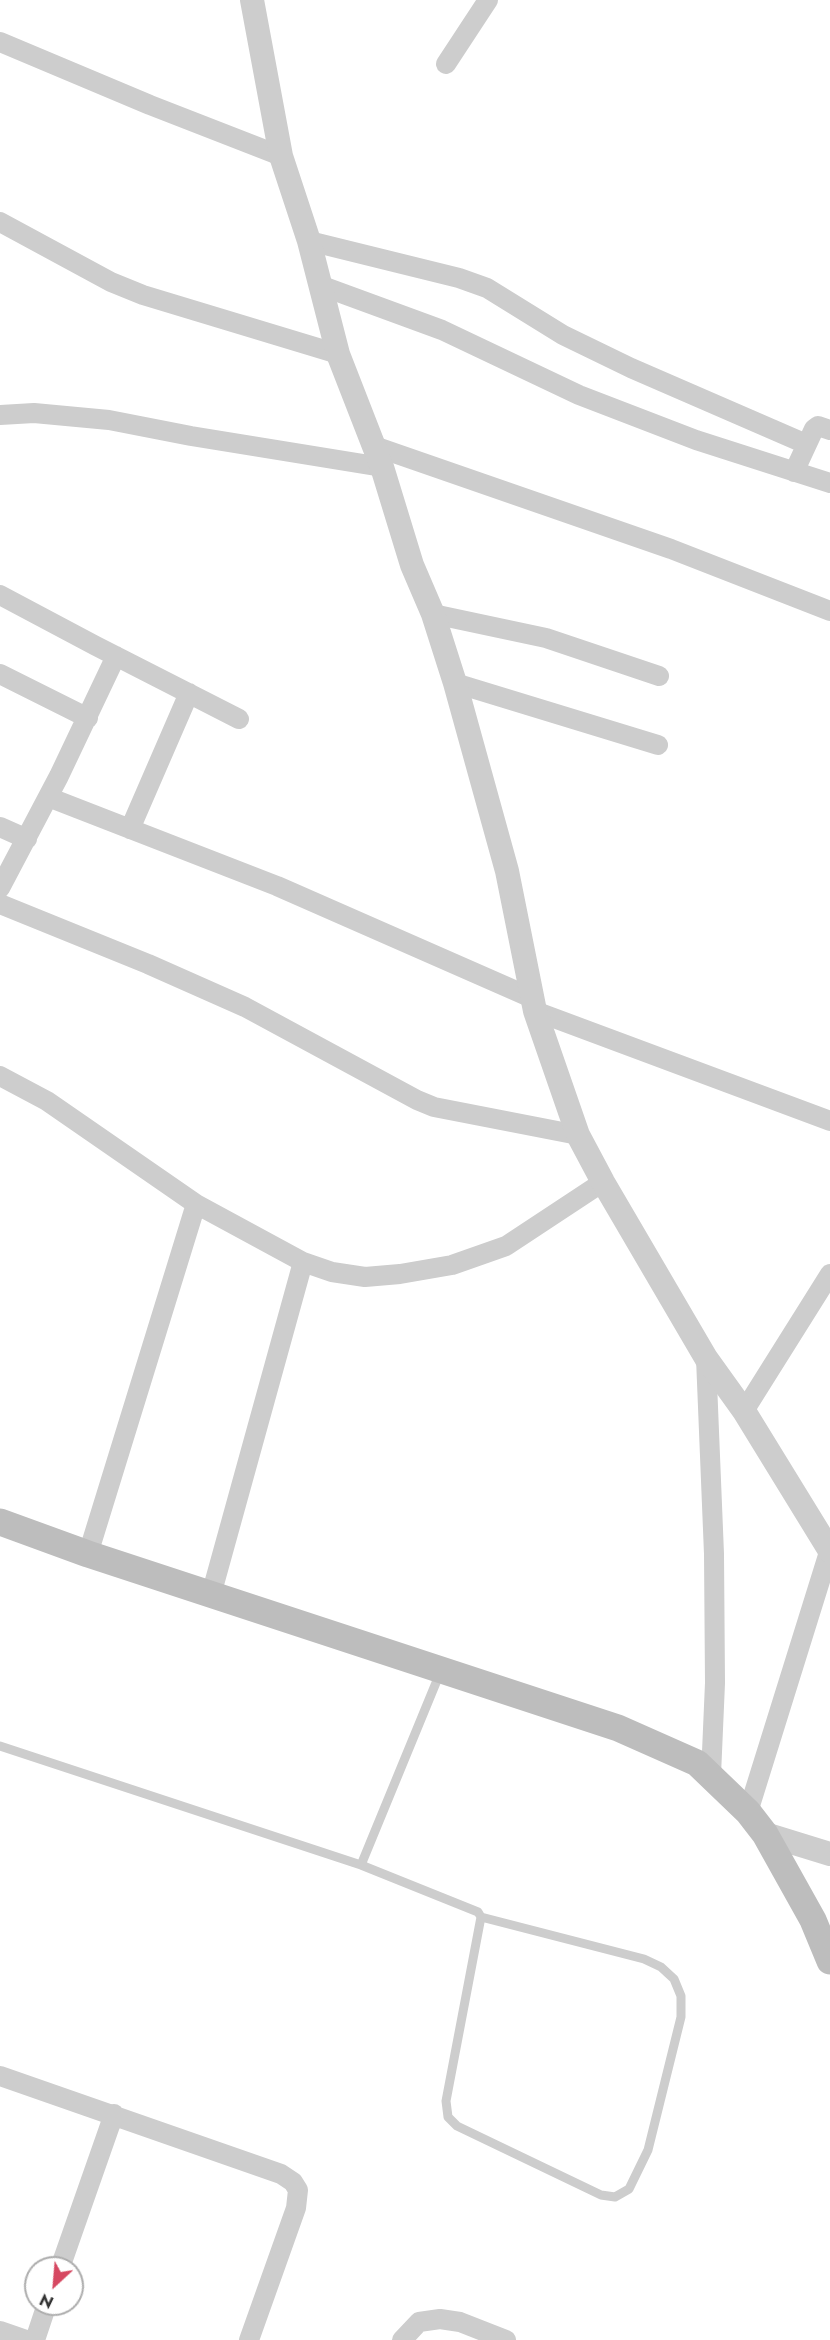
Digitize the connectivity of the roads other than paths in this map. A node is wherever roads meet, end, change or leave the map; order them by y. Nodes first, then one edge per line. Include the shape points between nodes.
1 (252, 0) edge
2 (488, 0) edge
3 (0, 42) edge
4 (446, 64) dead end
5 (281, 156) junction
6 (0, 222) edge
7 (309, 242) junction
8 (322, 286) junction
9 (339, 354) junction
10 (0, 415) edge
11 (830, 430) edge
12 (806, 444) junction
13 (378, 457) junction
14 (794, 472) junction
15 (830, 483) edge
16 (0, 594) edge
17 (830, 611) edge
18 (433, 614) junction
19 (116, 656) junction
20 (0, 674) edge
21 (659, 676) dead end
22 (455, 683) junction
23 (189, 693) junction
24 (88, 718) junction
25 (239, 719) dead end
26 (658, 745) dead end
27 (48, 797) junction
28 (0, 827) edge
29 (130, 829) junction
30 (27, 839) junction
31 (0, 888) edge
32 (0, 904) edge
33 (534, 1005) junction
34 (0, 1076) edge
35 (830, 1121) edge
36 (578, 1135) junction
37 (603, 1182) junction
38 (196, 1204) junction
39 (303, 1262) junction
40 (830, 1274) edge
41 (706, 1358) junction
42 (744, 1411) junction
43 (0, 1522) edge
44 (830, 1550) edge
45 (88, 1554) junction
46 (212, 1595) junction
47 (441, 1671) junction
48 (0, 1746) edge
49 (711, 1775) junction
50 (748, 1812) junction
51 (765, 1834) junction
52 (830, 1854) edge
53 (361, 1865) junction
54 (481, 1917) junction
55 (830, 1961) edge
56 (0, 2076) edge
57 (114, 2114) junction
58 (64, 2256) edge
59 (43, 2316) edge
60 (0, 2331) edge
61 (26, 2340) edge
62 (34, 2340) edge
63 (249, 2340) edge
64 (402, 2340) edge
65 (506, 2340) edge

1 - 5 street
2 - 4 street
3 - 5 street
5 - 7 street
6 - 9 street via 143,295
7 - 8 street
7 - 12 street via 487,288 573,340
8 - 9 street
8 - 14 street via 441,330 579,395
9 - 13 street
10 - 13 street via 34,413 109,420 191,436
11 - 12 street via 818,426
12 - 14 street
13 - 17 street via 671,549
13 - 18 street via 412,566
14 - 15 street
16 - 19 street
18 - 21 street via 546,638
18 - 22 street
19 - 23 street
19 - 24 street
20 - 24 street
22 - 26 street
22 - 33 street via 507,871
23 - 25 street
23 - 29 street
24 - 27 street
27 - 29 street
27 - 30 street
28 - 30 street
29 - 33 street via 277,886
30 - 31 street
32 - 36 street via 245,1007 426,1104
33 - 35 street
33 - 36 street
34 - 38 street via 47,1101
36 - 37 street
37 - 39 street via 506,1246 452,1265 366,1276 332,1272
37 - 41 street
38 - 39 street
38 - 45 street
39 - 46 street
40 - 42 street
41 - 42 street
41 - 49 street via 714,1577
42 - 44 street
43 - 45 main road
44 - 50 street
45 - 46 main road
46 - 47 main road
47 - 49 main road via 618,1728 698,1763
47 - 53 lane
48 - 53 lane
49 - 50 main road
50 - 51 main road
51 - 52 street
51 - 55 main road via 813,1920
53 - 54 lane via 469,1908
54 - 54 lane via 644,1959 674,1979 681,1996 681,2017 648,2150 629,2188 615,2197 601,2195 477,2136 448,2117 446,2100
56 - 57 street
57 - 58 street
57 - 63 street via 281,2174 298,2190 296,2208
59 - 62 street
60 - 61 street
64 - 65 street via 418,2322 440,2319 460,2322

